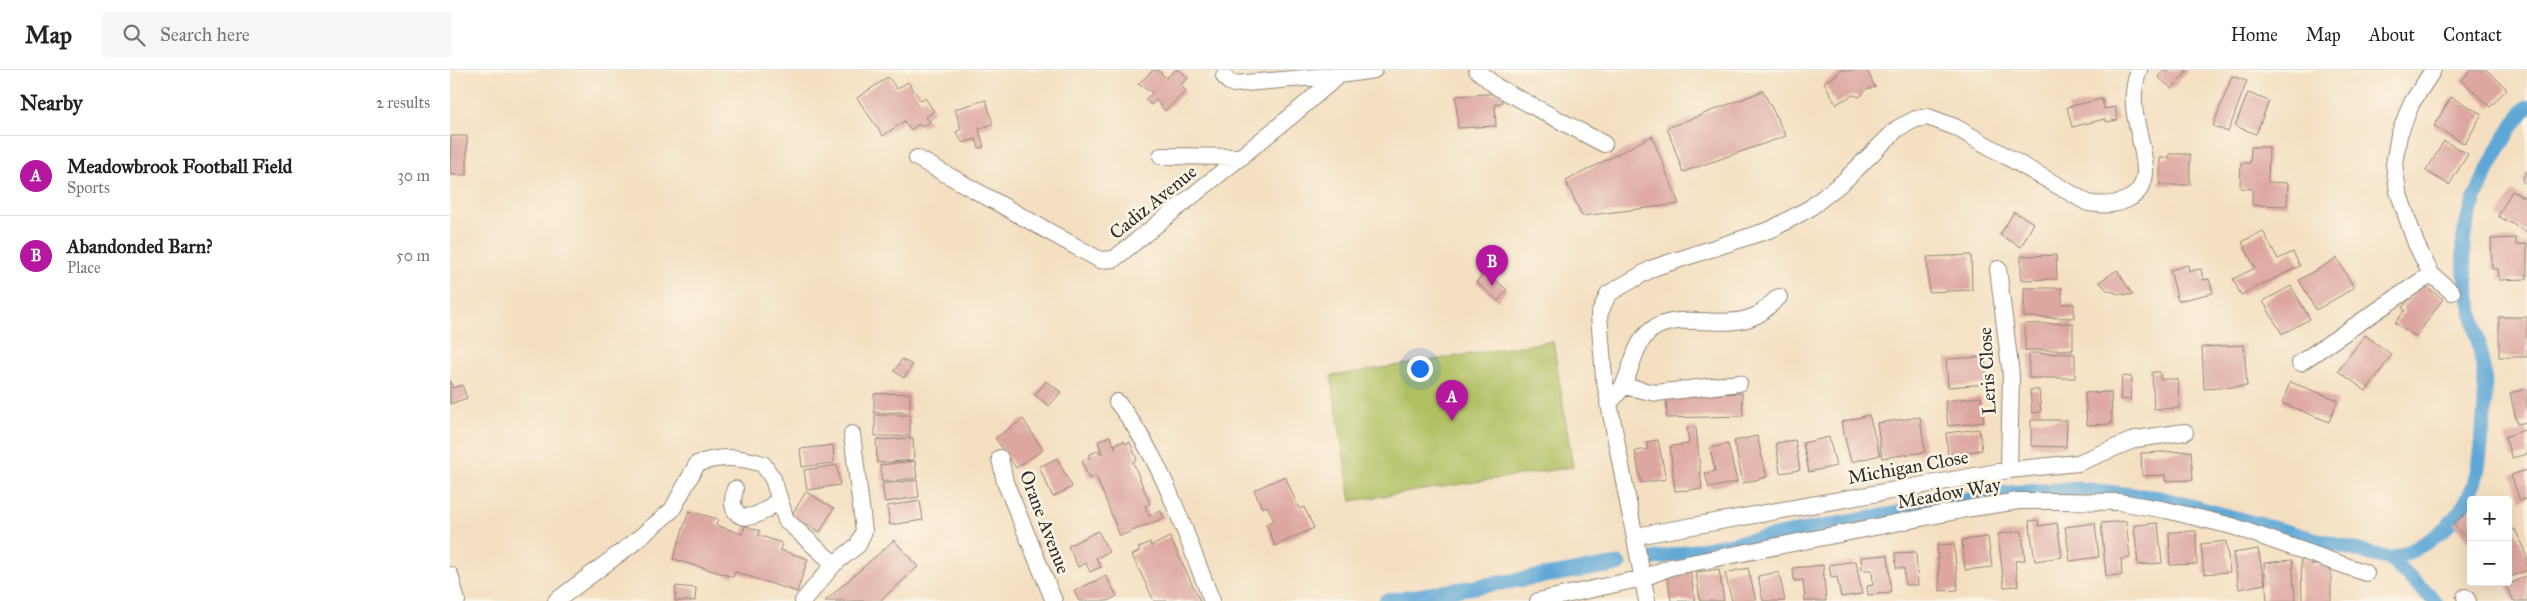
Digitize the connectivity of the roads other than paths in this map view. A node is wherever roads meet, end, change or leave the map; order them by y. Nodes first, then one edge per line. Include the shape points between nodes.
1 (1374, 70) edge
2 (1477, 70) edge
3 (2139, 70) edge
4 (2434, 70) edge
5 (1339, 75) junction
6 (1224, 76) dead end
7 (1604, 144) dead end
8 (1161, 156) dead end
9 (1242, 157) junction
10 (917, 158) dead end
11 (1998, 270) dead end
12 (2431, 274) junction
13 (2452, 292) dead end
14 (1778, 297) dead end
15 (2300, 363) dead end
16 (1739, 383) dead end
17 (1622, 386) junction
18 (1117, 402) dead end
19 (1608, 404) junction
20 (2185, 432) dead end
21 (852, 434) dead end
22 (1000, 458) dead end
23 (2009, 470) junction
24 (735, 489) dead end
25 (779, 498) junction
26 (1636, 536) junction
27 (834, 564) junction
28 (2366, 573) dead end
29 (450, 575) edge
30 (1643, 578) junction
31 (457, 601) edge
32 (556, 601) edge
33 (803, 601) edge
34 (1054, 601) edge
35 (1212, 601) edge
36 (1538, 601) edge
37 (1647, 601) edge

1 - 5 street
2 - 7 street via 1497,87
3 - 19 street via 2133,95 2145,169 2142,185 2131,197 2116,205 2088,203 1955,127 1928,118 1916,119 1898,128 1844,181 1810,208 1772,229 1653,268 1608,294 1600,315
4 - 12 street via 2411,104 2398,135 2394,164 2398,191 2416,244
5 - 6 street via 1234,84
5 - 9 street, Cadiz Avenue
8 - 9 street
9 - 10 street, Cadiz Avenue via 1114,259 1100,260
11 - 23 street, Leris Close via 2011,375
12 - 13 street
12 - 15 street
14 - 17 street via 1756,316 1735,321 1685,321 1656,327 1644,338
16 - 17 street via 1656,393
17 - 19 street
18 - 35 street via 1135,424 1162,478
19 - 26 street
20 - 23 street, Michigan Close via 2136,439 2078,463
21 - 27 street via 864,531 858,545
22 - 34 street, Orane Avenue via 1005,482
23 - 26 street, Michigan Close
24 - 25 street via 731,502 737,514 747,516 763,512
25 - 27 street via 786,520
25 - 32 street via 773,479 763,464 729,457 697,464 672,510
26 - 30 street
27 - 33 street
28 - 30 street, Meadow Way via 2232,526 2166,510 2119,502 2061,500 2019,501 1972,508 1671,566
29 - 31 street
30 - 36 street, Meadow Way
30 - 37 street

